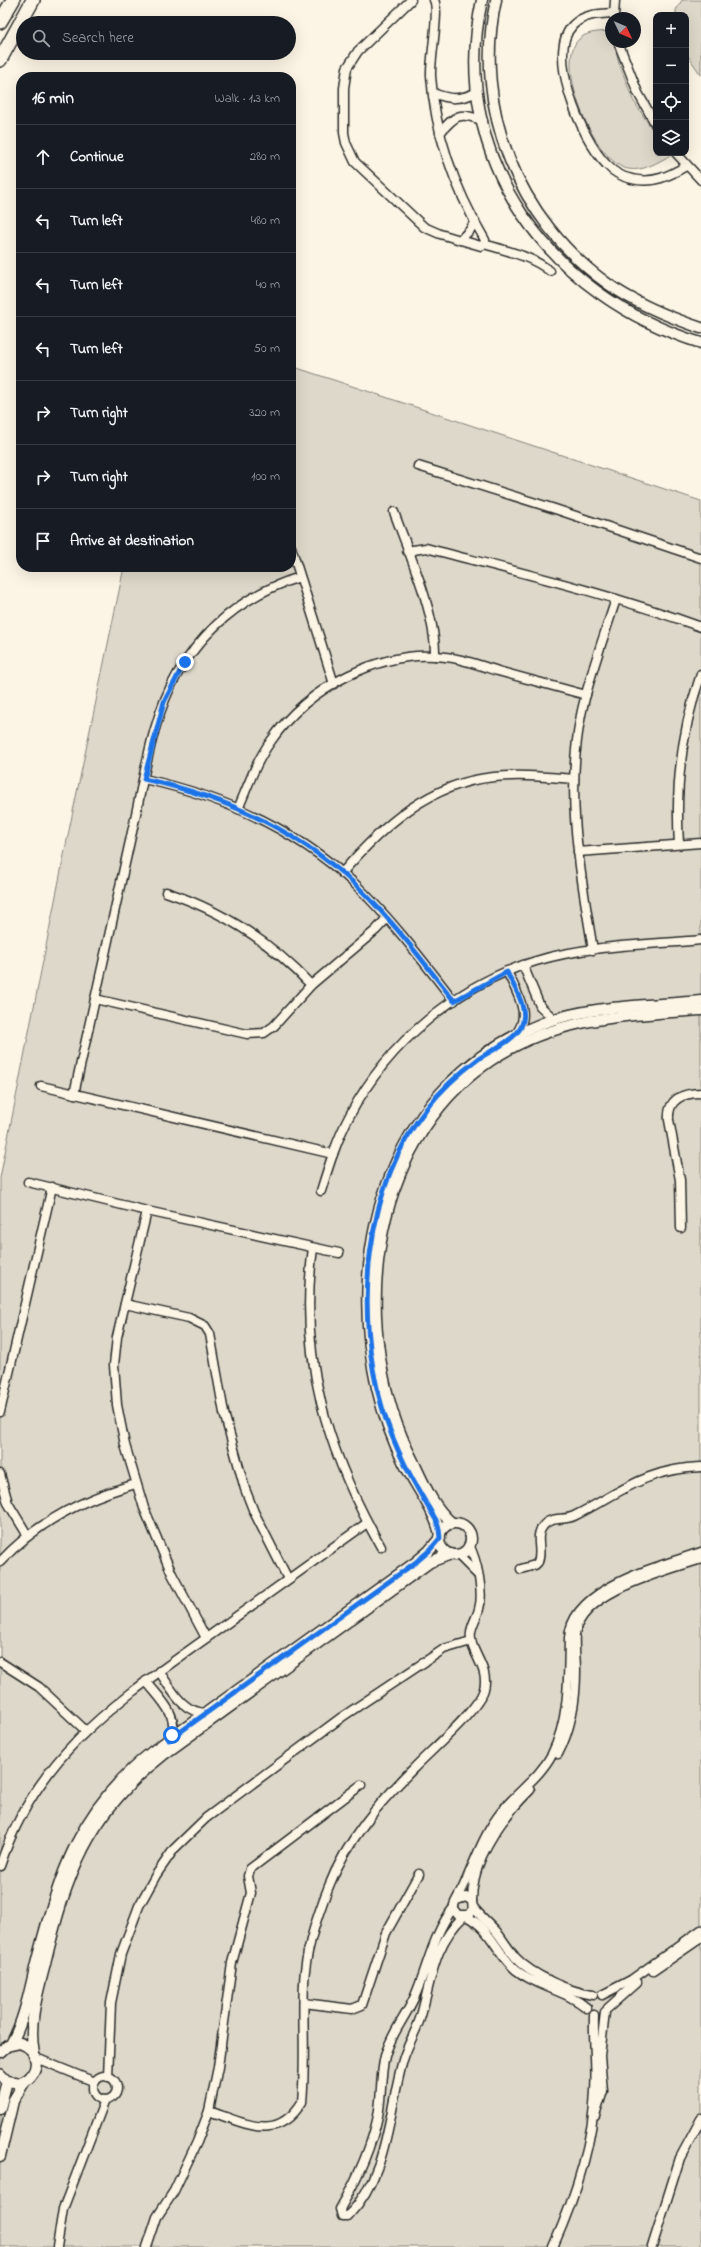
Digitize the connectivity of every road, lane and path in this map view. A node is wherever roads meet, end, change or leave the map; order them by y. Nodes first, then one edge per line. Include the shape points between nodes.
1 (13, 0) edge
2 (33, 0) edge
3 (411, 0) edge
4 (482, 0) edge
5 (496, 0) edge
6 (615, 0) edge
7 (436, 2) edge
8 (614, 12) edge
9 (605, 15) edge
10 (24, 16) edge
11 (0, 22) edge
12 (16, 31) edge
13 (620, 48) edge
14 (0, 60) edge
15 (477, 92) junction
16 (433, 94) junction
17 (653, 120) edge
18 (483, 121) junction
19 (440, 133) junction
20 (678, 156) edge
21 (686, 166) junction
22 (701, 180) edge
23 (475, 221) junction
24 (460, 240) junction
25 (484, 244) junction
26 (550, 271) dead end
27 (701, 328) edge
28 (701, 343) edge
29 (418, 466) dead end
30 (394, 512) dead end
31 (407, 551) junction
32 (701, 558) edge
33 (296, 564) edge
34 (300, 577) junction
35 (616, 599) junction
36 (701, 627) edge
37 (435, 656) junction
38 (701, 674) edge
39 (334, 684) junction
40 (586, 695) junction
41 (144, 779) junction
42 (574, 779) junction
43 (238, 809) junction
44 (701, 843) edge
45 (679, 844) junction
46 (578, 852) junction
47 (342, 873) junction
48 (166, 892) dead end
49 (387, 918) junction
50 (701, 940) edge
51 (593, 950) junction
52 (523, 965) junction
53 (507, 972) junction
54 (311, 985) junction
55 (532, 990) junction
56 (518, 996) junction
57 (95, 999) junction
58 (454, 1001) junction
59 (701, 1001) edge
60 (701, 1010) edge
61 (554, 1019) junction
62 (515, 1035) junction
63 (41, 1086) dead end
64 (701, 1093) edge
65 (74, 1094) junction
66 (333, 1154) junction
67 (28, 1182) dead end
68 (52, 1188) junction
69 (321, 1191) dead end
70 (147, 1211) junction
71 (681, 1228) dead end
72 (313, 1248) junction
73 (339, 1254) dead end
74 (125, 1304) junction
75 (0, 1412) edge
76 (701, 1467) edge
77 (0, 1474) edge
78 (136, 1484) junction
79 (367, 1523) junction
80 (452, 1523) junction
81 (28, 1536) junction
82 (440, 1536) junction
83 (469, 1545) junction
84 (381, 1547) dead end
85 (701, 1552) edge
86 (454, 1554) junction
87 (701, 1559) edge
88 (0, 1562) edge
89 (521, 1569) dead end
90 (477, 1574) junction
91 (288, 1579) junction
92 (206, 1638) junction
93 (471, 1641) junction
94 (0, 1662) edge
95 (159, 1672) junction
96 (146, 1681) junction
97 (207, 1713) junction
98 (85, 1730) junction
99 (169, 1740) junction
100 (361, 1785) dead end
101 (0, 1866) edge
102 (419, 1874) dead end
103 (455, 1904) junction
104 (472, 1904) junction
105 (465, 1916) junction
106 (701, 1930) edge
107 (701, 1938) edge
108 (640, 1977) junction
109 (593, 1995) junction
110 (602, 1995) junction
111 (304, 2003) junction
112 (587, 2008) junction
113 (606, 2010) junction
114 (594, 2015) junction
115 (3, 2049) edge
116 (35, 2056) junction
117 (3, 2077) edge
118 (108, 2077) junction
119 (599, 2077) junction
120 (25, 2081) junction
121 (95, 2082) junction
122 (105, 2100) junction
123 (0, 2108) edge
124 (209, 2111) junction
125 (701, 2119) edge
126 (0, 2156) edge
127 (57, 2247) edge
128 (147, 2247) edge
129 (553, 2247) edge
130 (652, 2247) edge

1 - 11 highway
2 - 10 highway
3 - 24 street via 358,51 347,68 344,88 346,143 355,162 418,222 432,231
4 - 15 street via 475,47
5 - 27 street via 489,55 495,113 515,173 536,210 552,233 576,258 609,285 654,310
6 - 8 street
7 - 16 street via 431,55
9 - 21 street via 595,14 573,25 563,47 565,73 581,125 600,158 623,176 637,180 652,180 671,175
12 - 14 highway
13 - 17 street via 638,93
15 - 16 street via 458,99
15 - 18 street
16 - 19 street
18 - 19 street via 460,115 449,122
18 - 28 street via 493,158 511,197 534,233 559,260 586,285 616,306 649,323
19 - 23 street via 454,178
20 - 21 street
21 - 22 street
23 - 24 street
23 - 25 street via 485,240
24 - 25 street via 481,246
25 - 26 street via 526,256
29 - 32 street
30 - 31 street
31 - 35 street via 426,548
31 - 37 street via 433,625
33 - 34 street
34 - 39 street
34 - 41 street via 246,600 218,622 194,649 177,674 164,702
35 - 36 street
35 - 40 street
37 - 39 street via 390,661 360,671
37 - 40 street via 457,659
38 - 45 street via 690,707 681,758
39 - 43 street via 297,711 276,732 256,766
40 - 42 street via 578,736
41 - 43 street via 197,793
41 - 57 street
42 - 46 street
42 - 47 street via 495,777 468,781 442,790 412,806 386,826
43 - 47 street via 291,836
44 - 45 street
45 - 46 street
46 - 51 street
47 - 49 street
48 - 54 street via 203,905 237,923 284,958
49 - 54 street
49 - 58 street
50 - 51 street
51 - 52 street
52 - 53 street
52 - 55 street
53 - 56 street
53 - 58 street
54 - 57 street via 269,1030 253,1035
55 - 56 street
55 - 61 street via 540,1006
56 - 62 street via 524,1018 521,1028
57 - 65 street
58 - 66 street via 407,1039 378,1071 349,1116
59 - 61 street via 587,1012
60 - 80 street via 585,1021 552,1029 531,1038 492,1059 467,1079 444,1101 415,1141 400,1176 384,1230 377,1282 377,1337 385,1388 396,1426 432,1500
61 - 62 street
62 - 82 street via 462,1072 437,1096 414,1126 402,1146 388,1180 370,1258 368,1332 377,1389 395,1445 436,1520
63 - 65 street
64 - 71 street via 680,1096 669,1110 680,1180
65 - 66 street
66 - 69 street
67 - 68 street
68 - 70 street
68 - 75 street
70 - 72 street
70 - 74 street
72 - 73 street
72 - 79 street via 308,1323 313,1367 330,1437
74 - 78 street via 117,1337 114,1377 122,1431
74 - 91 street via 189,1318 205,1326 210,1334 224,1414 245,1489
76 - 89 street via 644,1478 574,1516 550,1521 539,1533 538,1562
77 - 81 street via 8,1503
78 - 81 street via 96,1496
78 - 92 street via 172,1574
79 - 84 street
79 - 91 street
80 - 82 street via 445,1527
80 - 83 street via 461,1524 468,1529 471,1537
81 - 88 street
82 - 86 street via 442,1546
82 - 97 street via 429,1551 416,1562
83 - 86 street via 464,1551
83 - 90 street via 475,1557
85 - 103 street via 627,1579 594,1598 578,1612 570,1631 567,1699 556,1746 541,1770 509,1802 495,1821
86 - 90 street
86 - 116 street via 430,1562 163,1755 112,1803 84,1844 60,1906 33,2013 31,2034
87 - 104 street via 634,1582 599,1602 584,1615 575,1634 575,1694 564,1740 549,1768 497,1828 476,1875
90 - 93 street via 481,1601 472,1628
91 - 92 street
92 - 95 street
93 - 111 street via 484,1672 482,1696 379,1805 347,1847 328,1887 317,1921 304,1982
93 - 118 street via 444,1649 342,1716 206,1818 174,1849 139,1906 121,1954 111,2003
94 - 98 street via 39,1687
95 - 96 street
95 - 97 street via 186,1707 194,1712
96 - 98 street
96 - 99 street via 172,1715 173,1730
97 - 99 street
98 - 101 street via 57,1760 33,1793 15,1827
99 - 115 street via 143,1759 113,1788 79,1837 58,1885 21,2023
100 - 124 street via 250,1869 248,1876 251,1893 232,1963 218,2067
102 - 111 street via 386,1933 362,2005 352,2009
103 - 104 street via 466,1897
103 - 105 street via 456,1913
103 - 105 street via 433,1944 416,1996 390,2042 383,2064 380,2104 374,2130 364,2162 340,2209 342,2216 348,2216 359,2203 371,2181 390,2129 402,2062 421,2016 438,1952 447,1934
104 - 105 street via 471,1913
104 - 109 street via 510,1952 526,1966 576,1991
105 - 112 street via 488,1932 510,1964 520,1973 578,2001
106 - 108 street
107 - 108 street
108 - 110 street
108 - 113 street
109 - 110 street
109 - 112 street via 588,1999
110 - 113 street via 608,2001
111 - 124 street via 302,2102 291,2116 277,2125 260,2127
112 - 114 street
113 - 114 street via 600,2015
113 - 119 street
114 - 119 street
115 - 116 street via 24,2045
116 - 120 street via 34,2071
116 - 121 street
117 - 120 street via 16,2083
117 - 123 street
118 - 121 street via 102,2077
118 - 122 street via 114,2081 117,2088 112,2098
119 - 129 street via 593,2121 578,2179
120 - 126 street via 13,2101
121 - 122 street via 95,2094
122 - 127 street via 63,2209
124 - 128 street via 198,2142 174,2192 157,2217
125 - 130 street via 680,2158

